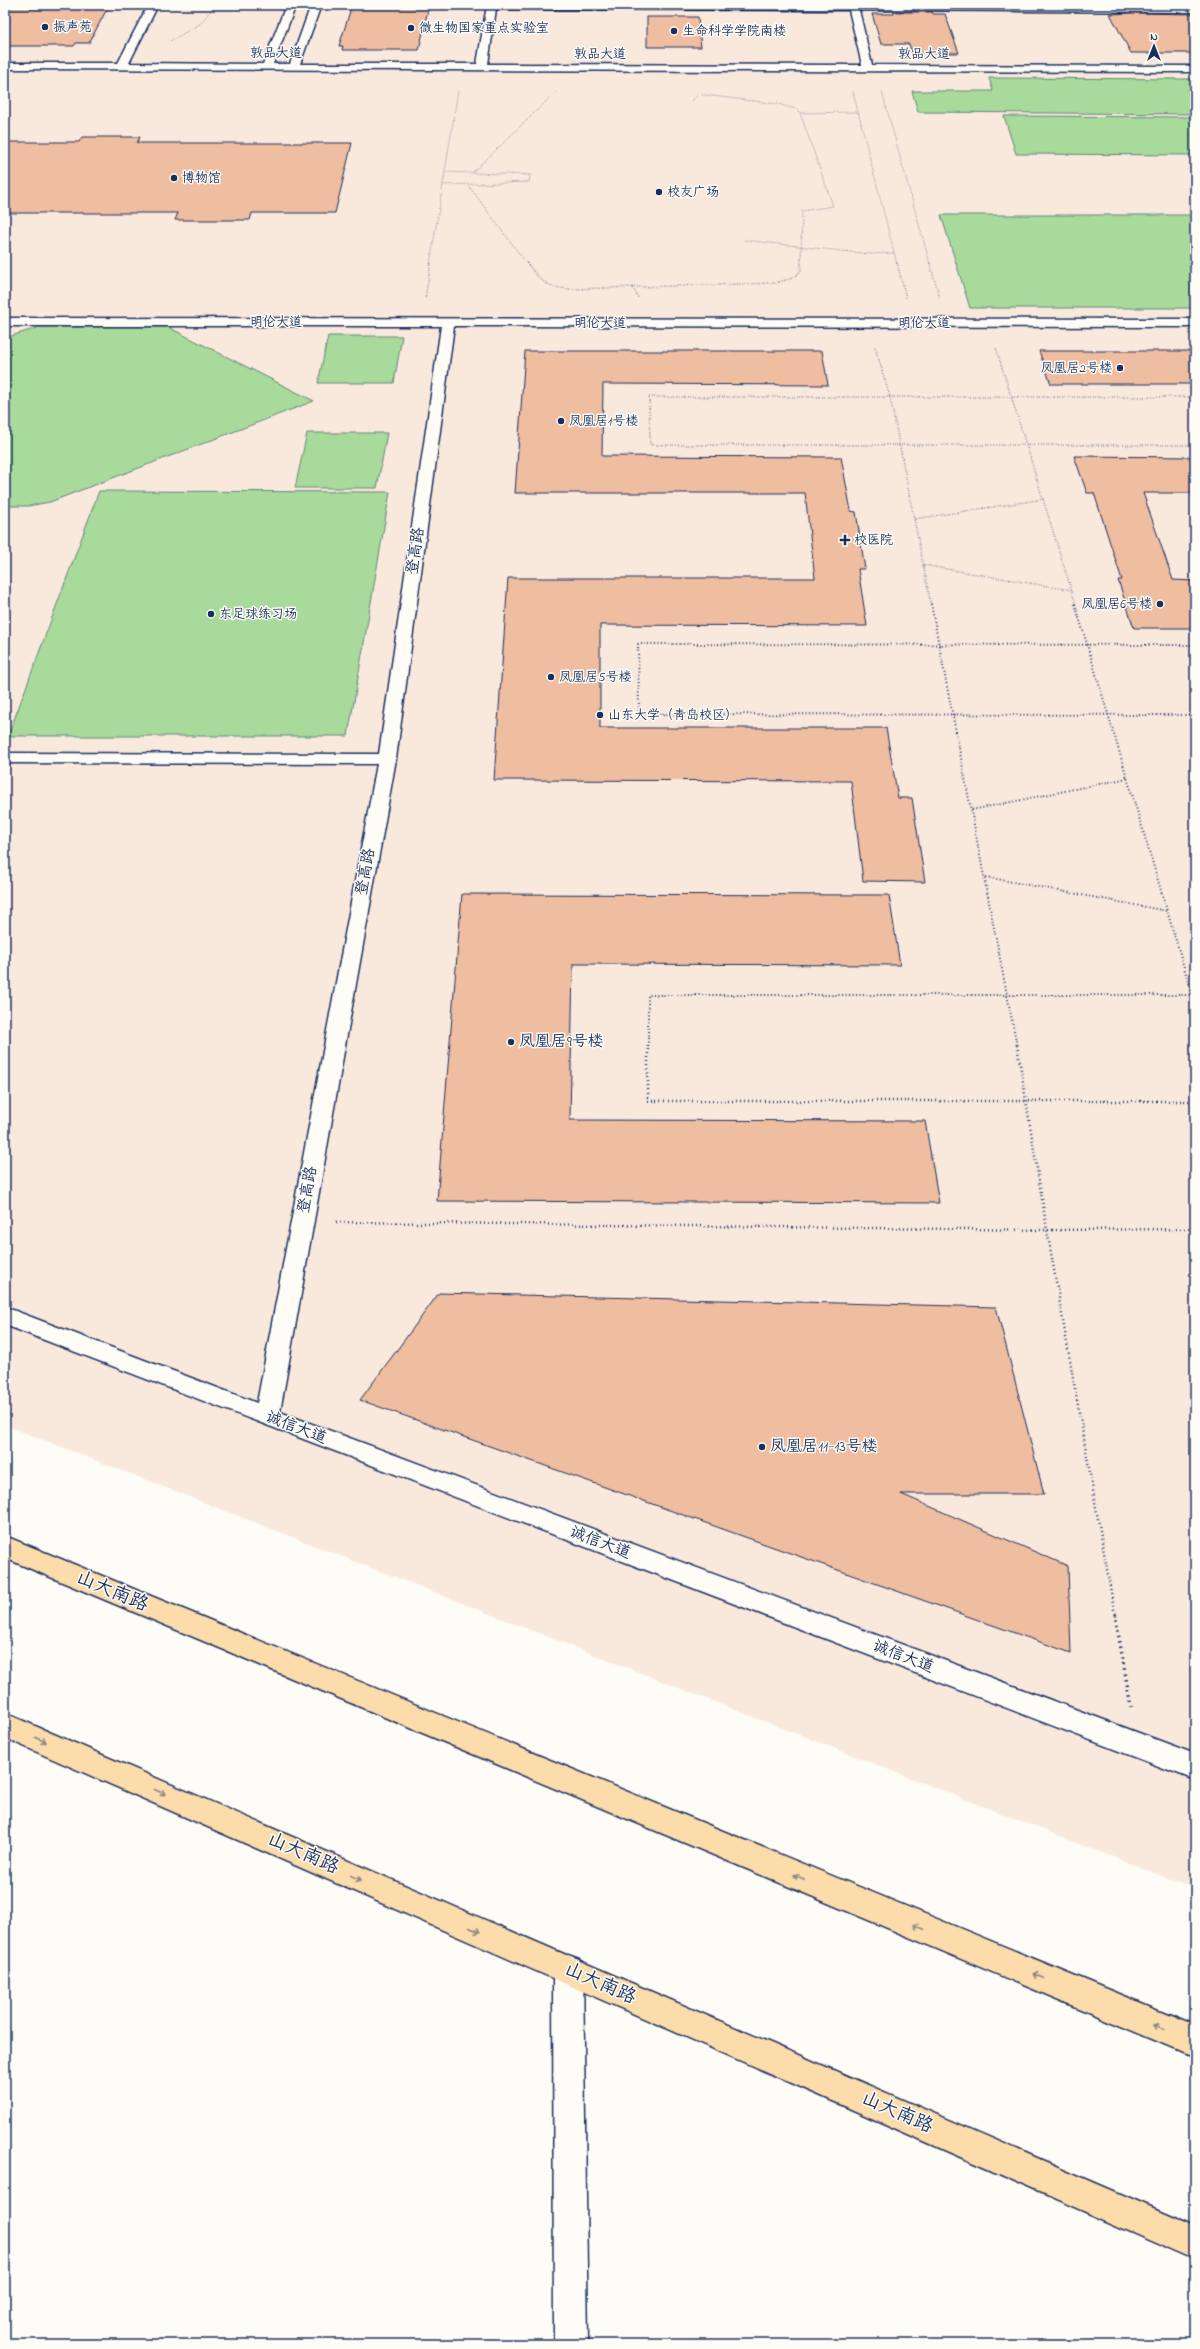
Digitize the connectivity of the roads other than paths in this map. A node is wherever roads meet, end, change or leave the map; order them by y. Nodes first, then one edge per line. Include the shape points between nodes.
1 (153, 5) edge
2 (291, 5) edge
3 (316, 5) edge
4 (492, 6) edge
5 (853, 6) edge
6 (1195, 9) edge
7 (5, 66) edge
8 (122, 66) junction
9 (268, 67) junction
10 (294, 67) junction
11 (482, 67) junction
12 (872, 68) junction
13 (1195, 69) edge
14 (5, 322) edge
15 (448, 323) junction
16 (1195, 323) edge
17 (5, 758) edge
18 (387, 759) junction
19 (5, 1316) edge
20 (267, 1417) junction
21 (5, 1547) edge
22 (5, 1724) edge
23 (1195, 1767) edge
24 (568, 1970) junction
25 (1195, 2041) edge
26 (1195, 2243) edge
27 (571, 2344) edge

1 - 8 street
2 - 9 street
3 - 10 street
4 - 5 street
4 - 11 street
5 - 6 street
5 - 12 street
7 - 8 street, 敦品大道
8 - 9 street, 敦品大道
9 - 10 street, 敦品大道
10 - 11 street, 敦品大道
11 - 12 street, 敦品大道
12 - 13 street, 敦品大道
14 - 15 street, 明伦大道
15 - 16 street, 明伦大道
15 - 18 street, 登高路
17 - 18 street
18 - 20 street, 登高路
19 - 20 street, 诚信大道
20 - 23 street, 诚信大道
25 -> 21 main road, 山大南路
22 -> 24 main road, 山大南路
24 - 26 main road, 山大南路
24 - 27 street

